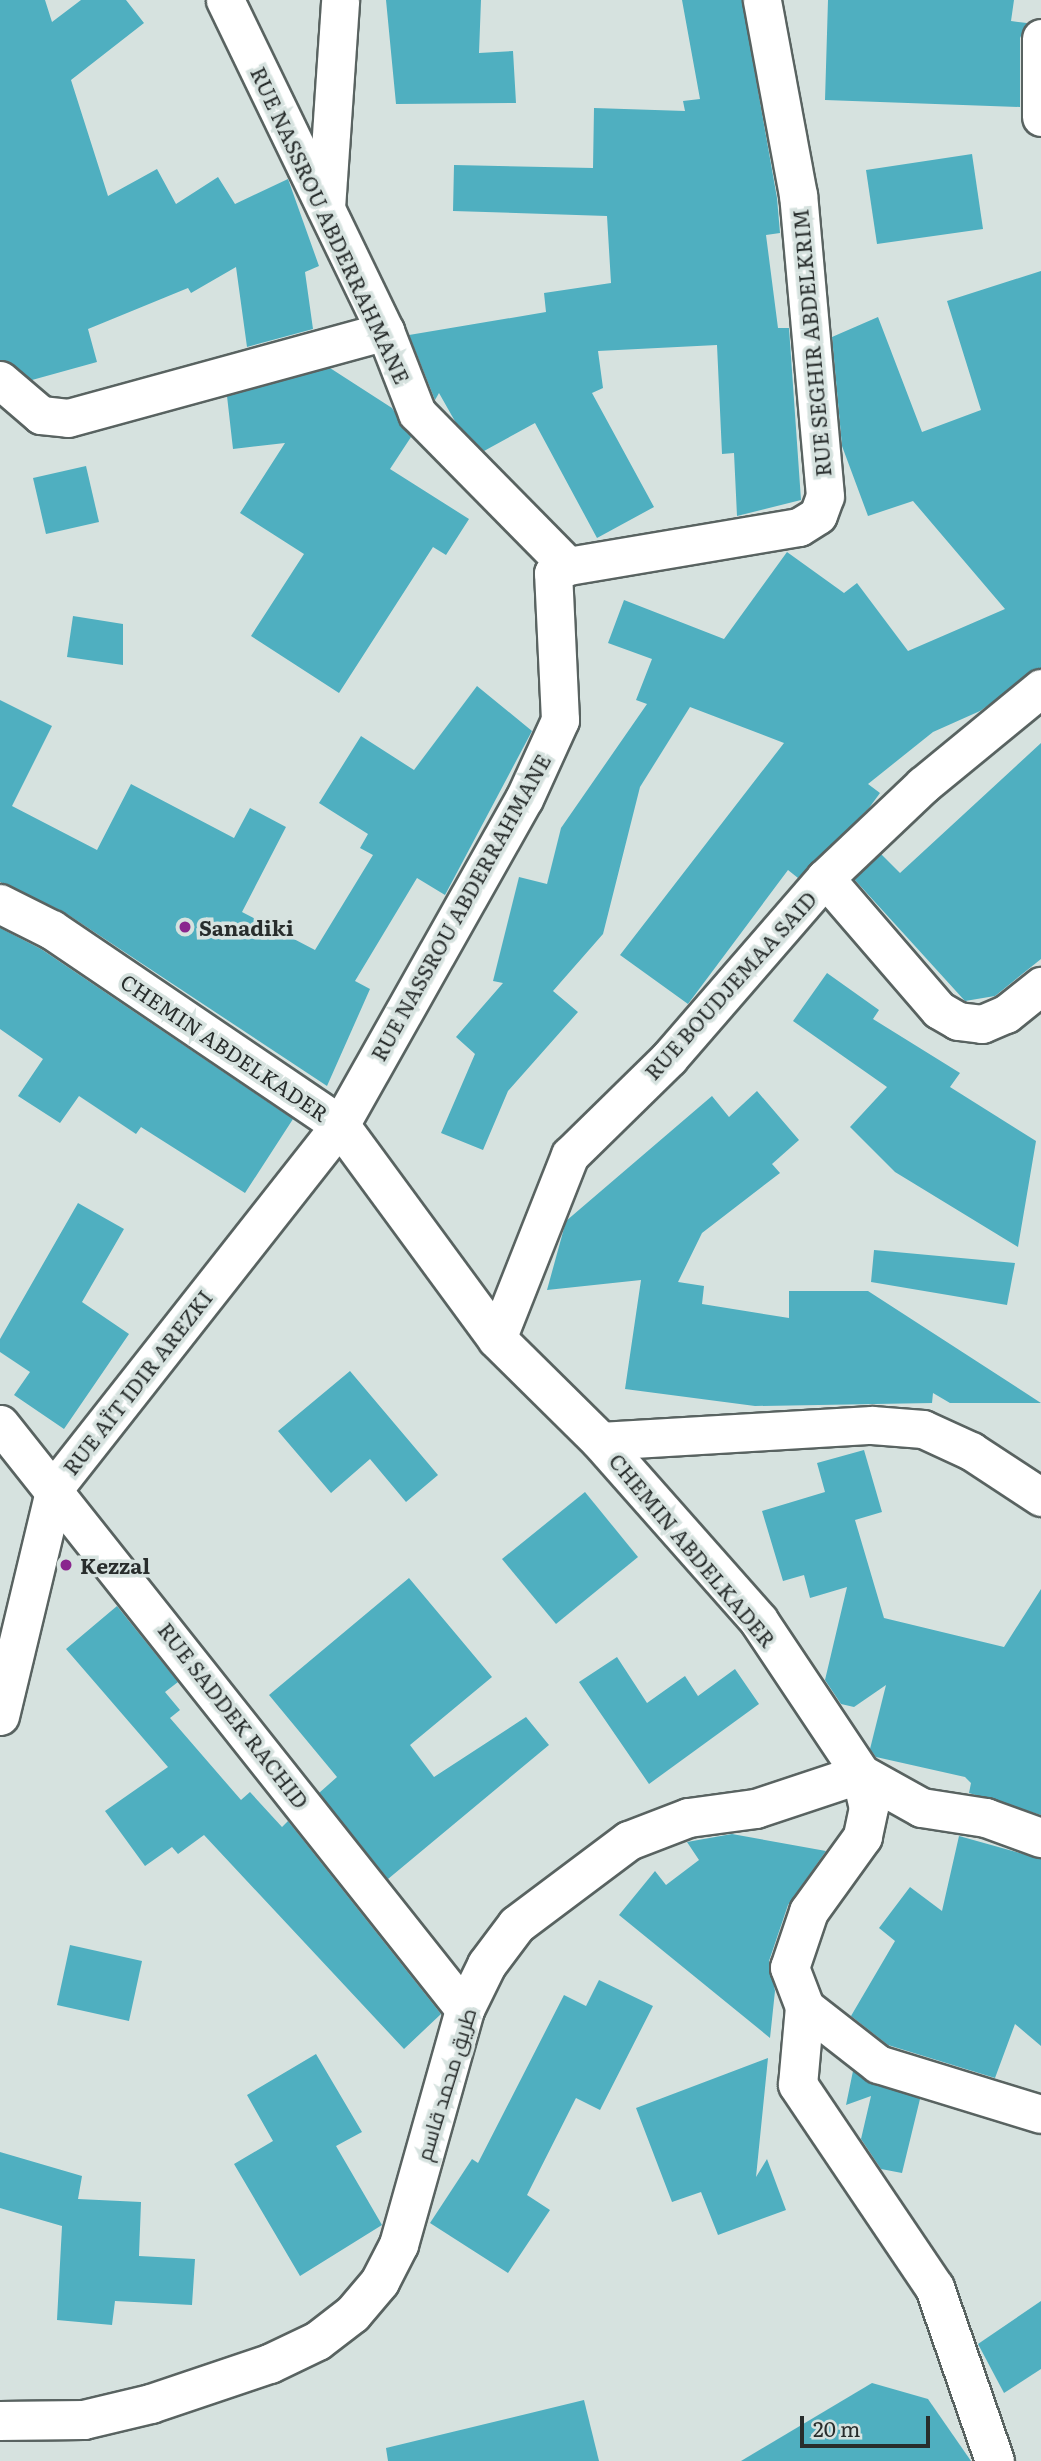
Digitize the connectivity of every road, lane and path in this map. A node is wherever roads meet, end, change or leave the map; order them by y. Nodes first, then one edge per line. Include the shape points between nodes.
1 (225, 0) edge
2 (340, 0) edge
3 (762, 0) edge
4 (1041, 38) edge
5 (1041, 117) edge
6 (326, 213) junction
7 (385, 331) junction
8 (0, 380) edge
9 (568, 566) junction
10 (1041, 688) edge
11 (825, 878) junction
12 (0, 904) edge
13 (1041, 986) edge
14 (340, 1125) junction
15 (497, 1339) junction
16 (0, 1424) edge
17 (600, 1441) junction
18 (55, 1487) junction
19 (1041, 1497) edge
20 (0, 1716) edge
21 (860, 1774) junction
22 (1041, 1838) edge
23 (805, 2007) junction
24 (465, 2010) junction
25 (1041, 2114) edge
26 (0, 2421) edge
27 (995, 2461) edge

1 - 6 street, RUE NASSROU ABDERRAHMANE
2 - 6 street
3 - 9 street, RUE SEGHIR ABDELKRIM via 797,195 822,505 799,527
4 - 5 street
6 - 7 street, RUE NASSROU ABDERRAHMANE
7 - 8 street via 68,418 41,415
7 - 9 street, RUE NASSROU ABDERRAHMANE via 416,413
9 - 14 street, RUE NASSROU ABDERRAHMANE via 553,573 560,720 524,799
10 - 11 street, RUE BOUDJEMAA SAID via 923,785
11 - 13 street via 939,1010 958,1021 982,1024 1006,1014
11 - 15 street, RUE BOUDJEMAA SAID via 669,1058 570,1155
12 - 14 street, CHEMIN ABDELKADER via 52,930
14 - 15 street, CHEMIN ABDELKADER
14 - 18 street, RUE AÏT IDIR AREZKI
15 - 17 street, CHEMIN ABDELKADER
16 - 18 street, RUE SADDEK RACHID
17 - 19 street via 872,1424 923,1429 971,1451
17 - 21 street, CHEMIN ABDELKADER via 759,1621
18 - 20 street, RUE AÏT IDIR AREZKI
18 - 24 street, RUE SADDEK RACHID
21 - 22 street via 922,1808 986,1818
21 - 23 street, CHEMIN ABDELKADER via 869,1808 863,1837 809,1912 790,1968
21 - 24 street, طريق محمد قاسم via 755,1809 689,1818 628,1842 517,1924
23 - 25 street via 878,2064
23 - 27 street, CHEMIN ABDELKADER via 799,2085 935,2287
24 - 26 street, طريق محمد قاسم via 399,2245 380,2282 353,2314 318,2341 270,2364 151,2404 84,2420

